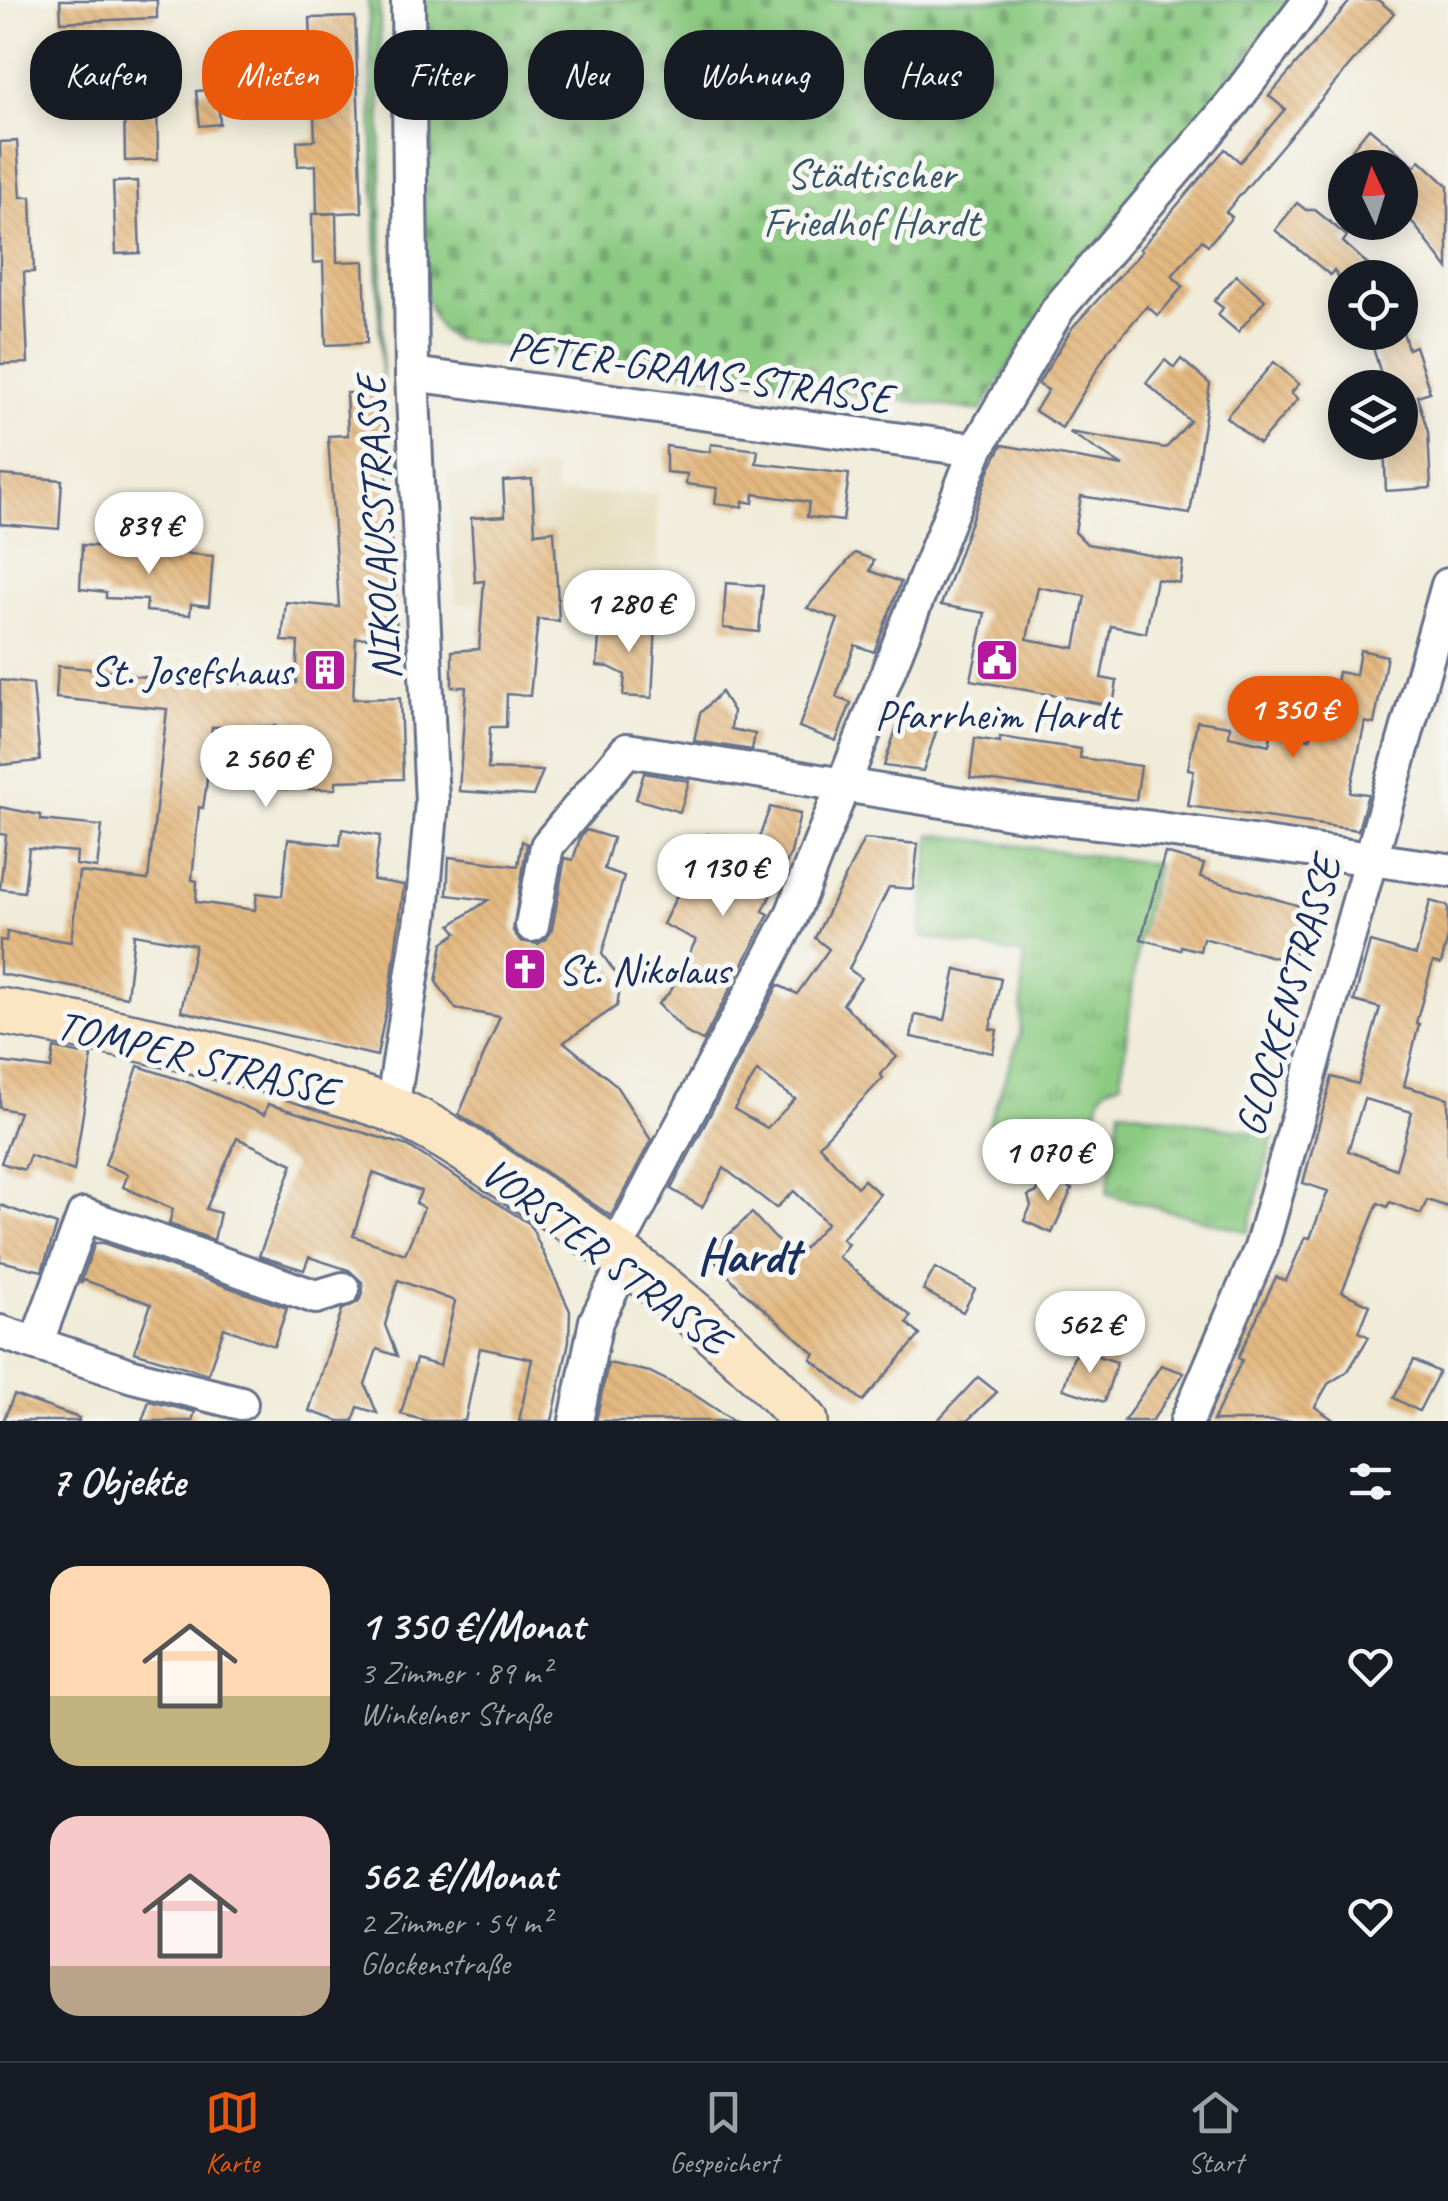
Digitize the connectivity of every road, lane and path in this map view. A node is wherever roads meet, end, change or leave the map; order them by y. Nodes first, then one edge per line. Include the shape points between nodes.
1 (408, 0) edge
2 (1310, 0) edge
3 (412, 374) junction
4 (976, 450) junction
5 (1448, 585) edge
6 (843, 786) junction
7 (1369, 858) junction
8 (1448, 870) edge
9 (532, 925) dead end
10 (0, 1011) edge
11 (392, 1109) junction
12 (618, 1256) junction
13 (343, 1289) dead end
14 (0, 1332) edge
15 (36, 1344) junction
16 (240, 1403) dead end
17 (576, 1421) edge
18 (805, 1421) edge
19 (1187, 1421) edge

1 - 3 street, NIKOLAUSSTRASSE
2 - 4 street via 1232,104 1058,309
3 - 4 street, PETER-GRAMS-STRASSE
3 - 11 street, NIKOLAUSSTRASSE via 432,802
4 - 6 street
5 - 7 street, GLOCKENSTRASSE
6 - 7 street
6 - 9 street via 627,750 548,846
6 - 12 street via 791,917
7 - 8 street
7 - 19 street, GLOCKENSTRASSE via 1261,1248
10 - 11 main road, TOMPER STRASSE via 228,1057
11 - 12 main road, VORSTER STRASSE via 438,1131
12 - 17 street via 596,1321
12 - 18 main road, VORSTER STRASSE via 711,1330
13 - 15 street via 316,1297 84,1215
14 - 15 street
15 - 16 street

